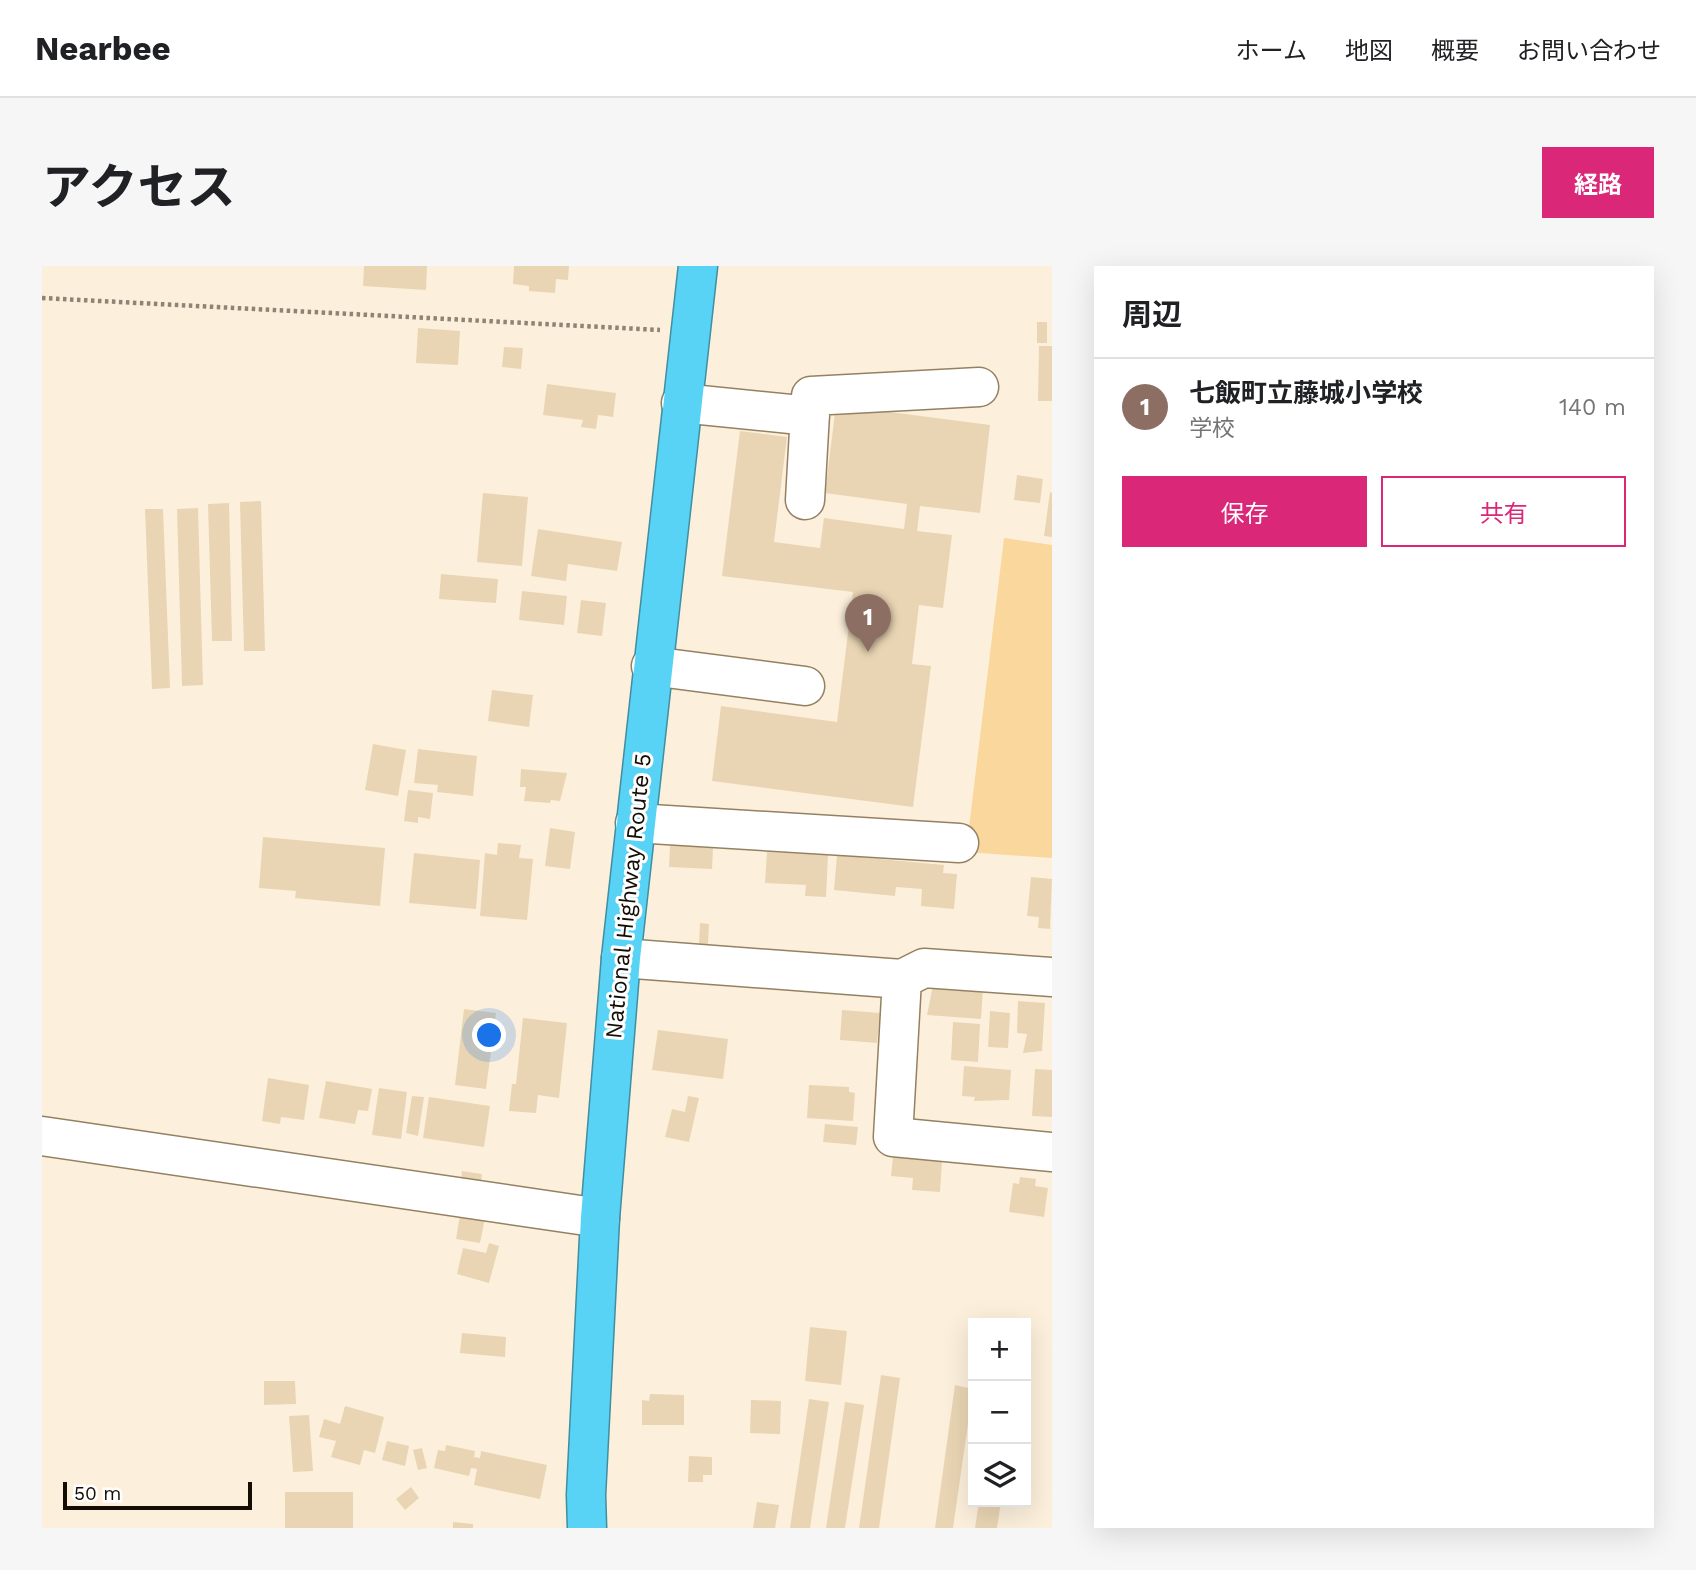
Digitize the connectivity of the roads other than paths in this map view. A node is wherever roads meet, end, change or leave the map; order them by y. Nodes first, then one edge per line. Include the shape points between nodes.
1 (698, 266) edge
2 (979, 387) dead end
3 (681, 403) junction
4 (810, 416) junction
5 (805, 500) dead end
6 (651, 666) junction
7 (804, 686) dead end
8 (635, 823) junction
9 (959, 843) dead end
10 (621, 958) junction
11 (1052, 977) edge
12 (902, 979) junction
13 (42, 1136) edge
14 (1052, 1152) edge
15 (600, 1218) junction
16 (587, 1528) edge

1 - 3 highway, National Highway Route 5
2 - 4 street via 811,396
3 - 4 street
3 - 6 highway, National Highway Route 5
4 - 5 street
6 - 7 street
6 - 8 highway, National Highway Route 5
8 - 9 street
8 - 10 highway, National Highway Route 5
10 - 12 street
10 - 15 highway, National Highway Route 5
11 - 12 street via 924,968
12 - 14 street via 893,1137
13 - 15 street
15 - 16 highway, National Highway Route 5

